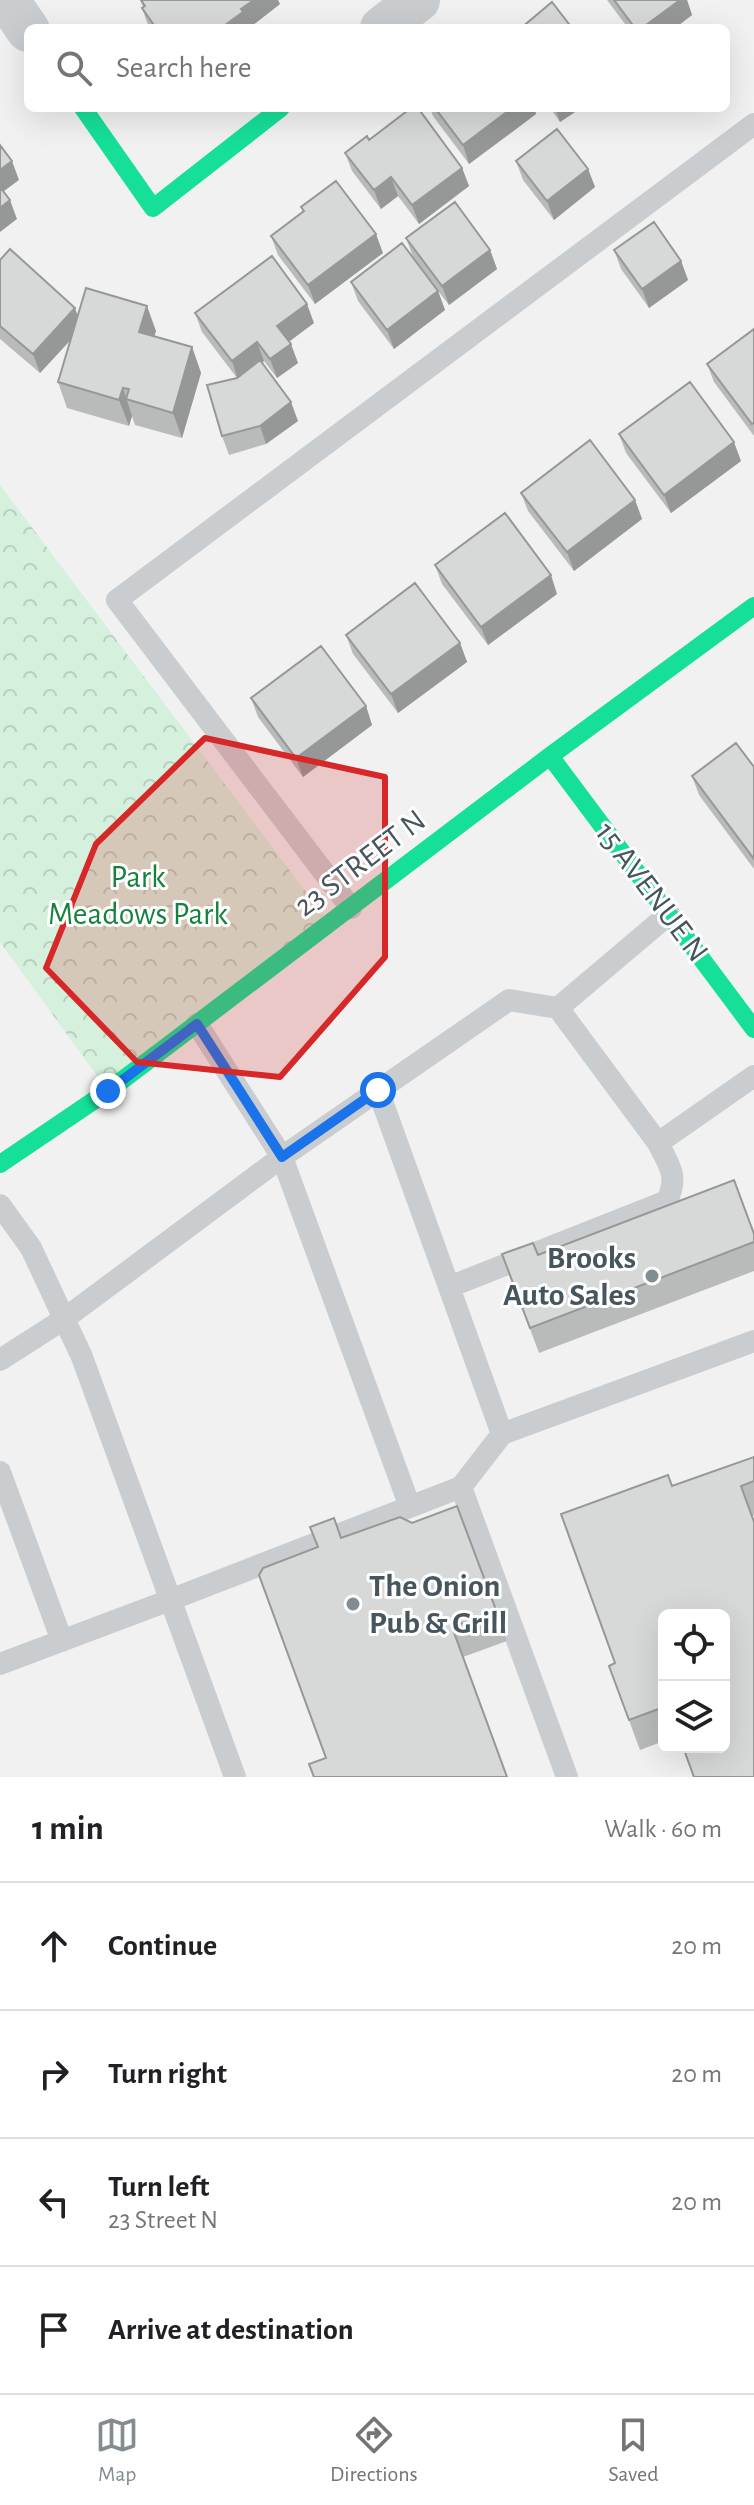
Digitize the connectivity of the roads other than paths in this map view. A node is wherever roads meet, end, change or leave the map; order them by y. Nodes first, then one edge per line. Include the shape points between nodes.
1 (7, 0) edge
2 (24, 24) edge
3 (86, 112) edge
4 (276, 112) edge
5 (754, 124) edge
6 (754, 606) edge
7 (550, 756) junction
8 (351, 908) junction
9 (669, 914) junction
10 (558, 1008) junction
11 (197, 1024) junction
12 (753, 1024) edge
13 (754, 1076) edge
14 (378, 1090) junction
15 (658, 1143) junction
16 (282, 1157) junction
17 (0, 1164) edge
18 (0, 1205) edge
19 (449, 1287) junction
20 (64, 1319) junction
21 (754, 1341) edge
22 (0, 1360) edge
23 (502, 1434) junction
24 (0, 1472) edge
25 (461, 1487) junction
26 (410, 1507) junction
27 (170, 1600) junction
28 (62, 1641) junction
29 (0, 1664) edge
30 (235, 1777) edge
31 (567, 1777) edge

1 - 2 street
3 - 4 street via 153,208
5 - 8 lane via 117,600
6 - 7 street, 23 STREET N
7 - 8 street, 23 STREET N
7 - 9 street, 15 AVENUE N
8 - 11 street, 23 STREET N
9 - 10 lane
9 - 12 street, 15 AVENUE N
10 - 14 lane via 509,1000
10 - 15 lane
11 - 16 lane
11 - 17 street, 23 STREET N
13 - 15 lane
14 - 16 lane
14 - 19 lane
15 - 19 lane via 674,1176 667,1201
16 - 20 lane
16 - 26 lane
18 - 20 lane via 31,1248
19 - 23 lane
20 - 22 lane
20 - 27 lane
21 - 23 lane
23 - 25 lane
24 - 28 lane
25 - 26 lane
25 - 31 lane
26 - 27 lane
27 - 28 lane
27 - 30 lane
28 - 29 lane

